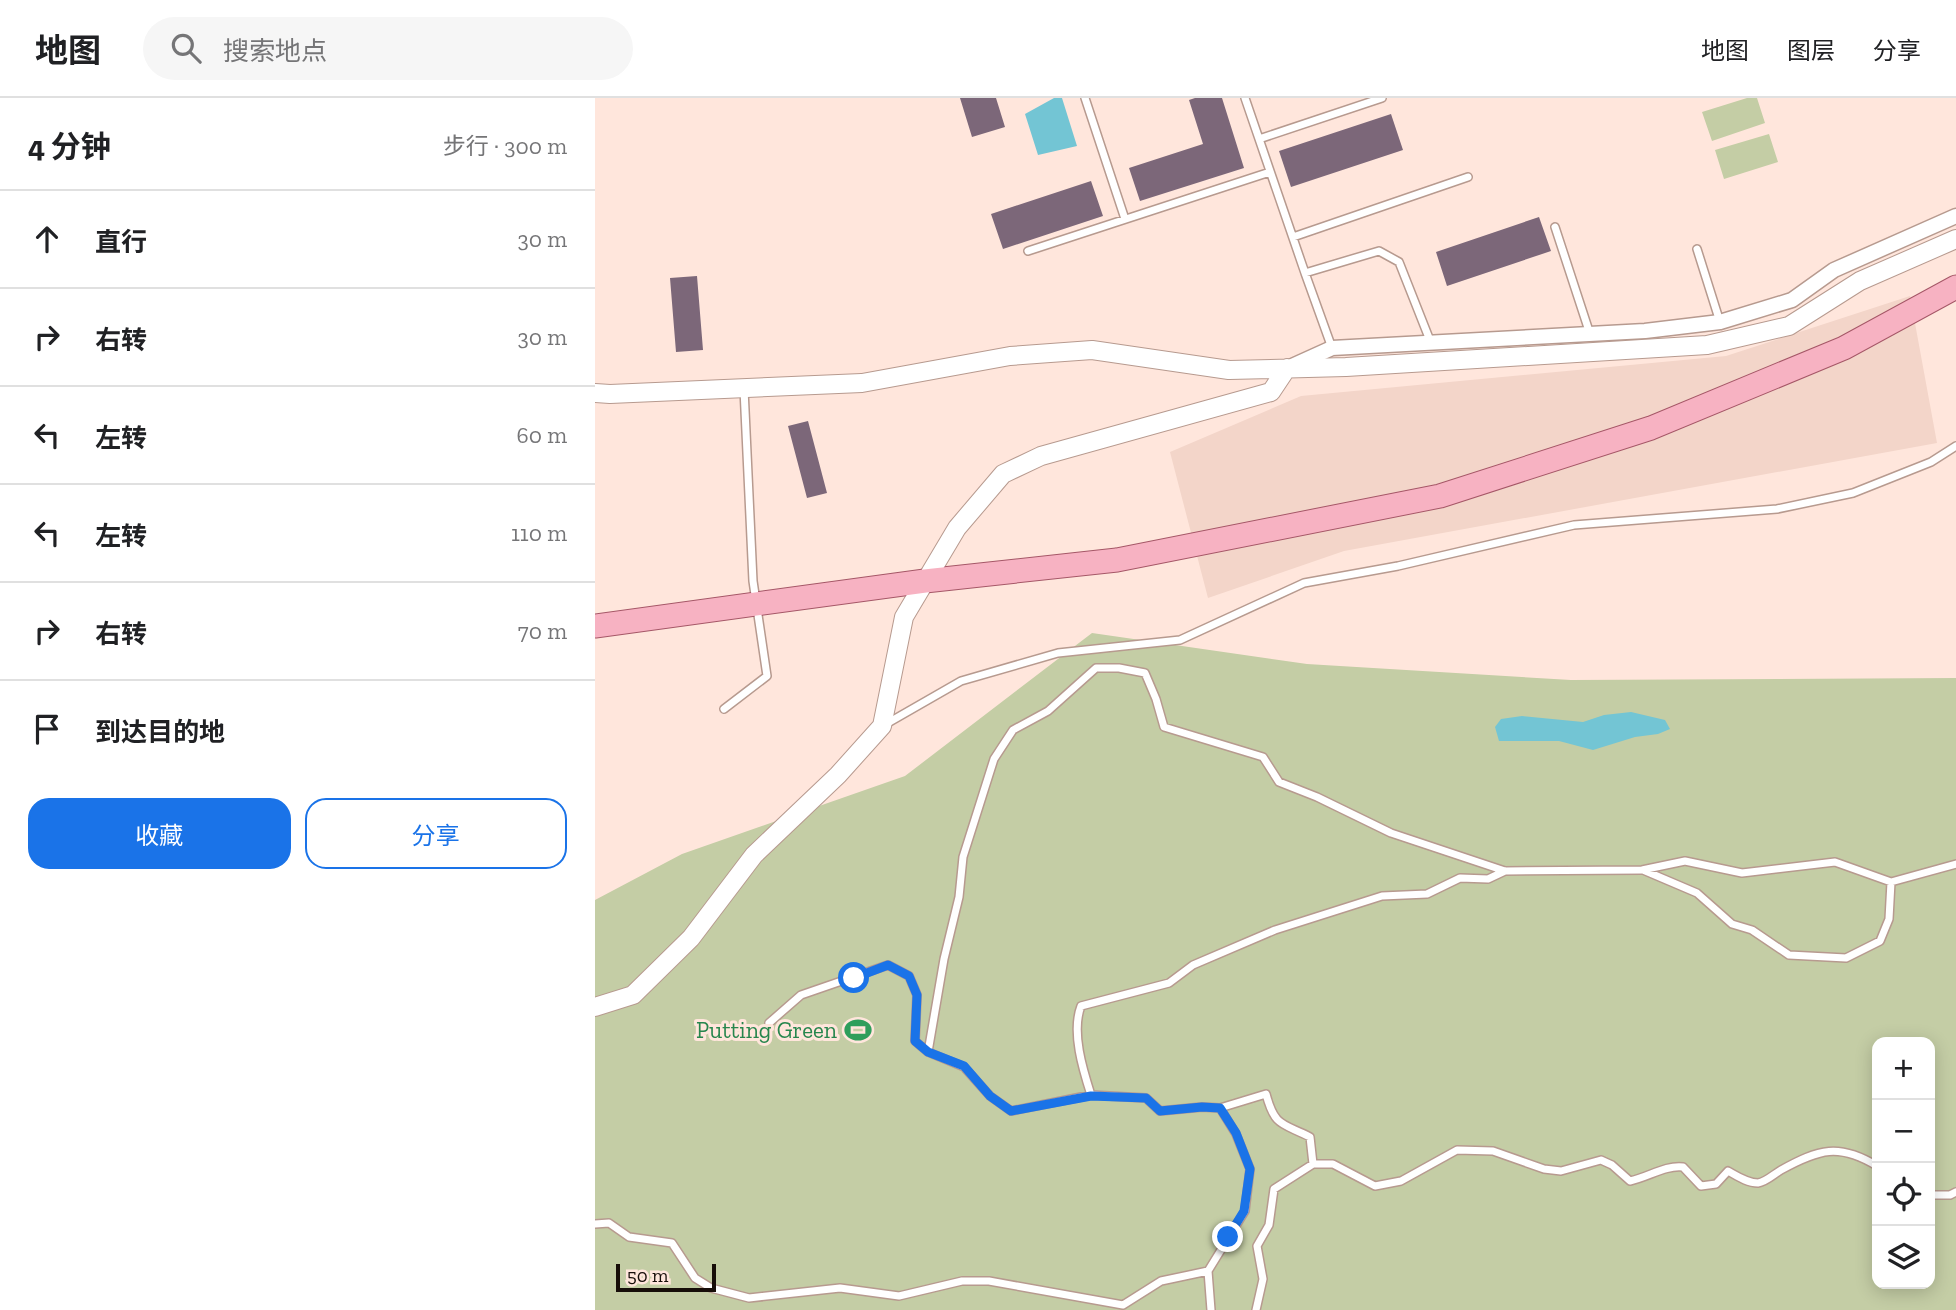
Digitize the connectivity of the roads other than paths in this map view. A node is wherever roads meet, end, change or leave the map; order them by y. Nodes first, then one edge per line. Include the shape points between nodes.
1 (1085, 98) edge
2 (1245, 98) edge
3 (1382, 98) edge
4 (1259, 139) junction
5 (1270, 172) junction
6 (1468, 177) dead end
7 (1956, 216) edge
8 (1125, 219) junction
9 (1555, 227) dead end
10 (1293, 237) junction
11 (1956, 239) edge
12 (1697, 249) dead end
13 (1028, 251) dead end
14 (1305, 273) junction
15 (1956, 287) edge
16 (1720, 322) junction
17 (1590, 334) junction
18 (1431, 343) junction
19 (1332, 348) junction
20 (1287, 368) junction
21 (744, 388) junction
22 (595, 393) edge
23 (1956, 446) edge
24 (925, 581) junction
25 (595, 626) edge
26 (724, 709) dead end
27 (882, 726) junction
28 (1956, 864) edge
29 (1642, 870) junction
30 (1505, 871) junction
31 (1891, 882) junction
32 (595, 1007) edge
33 (769, 1023) dead end
34 (928, 1052) junction
35 (1091, 1096) junction
36 (1220, 1108) junction
37 (1872, 1163) edge
38 (1313, 1164) junction
39 (1956, 1192) edge
40 (1935, 1195) edge
41 (595, 1224) edge
42 (1208, 1271) junction
43 (1210, 1310) edge
44 (1257, 1310) edge

1 - 8 lane
2 - 4 lane
3 - 4 lane
4 - 5 lane
5 - 8 lane
5 - 10 lane
6 - 10 lane
7 - 16 street via 1834,270 1791,300
8 - 13 lane
9 - 17 lane
10 - 14 lane
11 - 20 street via 1860,281 1789,326 1707,345
12 - 16 lane
14 - 18 lane via 1379,251 1399,261
14 - 19 lane
15 - 24 main road via 1844,348 1651,428 1440,496 1117,560
16 - 17 street
17 - 18 street
18 - 19 street
19 - 20 street
20 - 21 street via 1230,370 1092,350 1010,356 862,383
20 - 24 street via 1271,391 1041,456 1003,474 957,528
21 - 22 street
21 - 26 lane via 753,581 767,676
23 - 27 lane via 1931,462 1853,494 1777,509 1574,525 1304,583 1179,640 1058,653 961,681
24 - 25 main road
24 - 27 street via 904,617
27 - 32 street via 754,855 691,938 633,995
28 - 31 lane
29 - 30 lane
29 - 31 lane via 1685,861 1742,873 1835,862
29 - 31 lane via 1697,893 1732,924 1752,930 1790,955 1813,958 1846,958 1880,941 1889,919
30 - 34 lane via 1391,834 1279,782 1263,757 1164,727 1145,673 1096,668 1048,711 1013,730 994,759 963,857
30 - 35 lane via 1487,879 1460,878 1427,894 1382,897 1275,930 1193,965 1169,983 1081,1006 1079,1054
33 - 34 lane via 801,995 888,965 909,976 917,995 915,1041
34 - 35 lane via 964,1066 990,1096 1011,1111
35 - 36 lane via 1146,1098 1160,1111
36 - 38 lane via 1266,1094 1280,1125 1310,1137
36 - 42 lane via 1250,1169 1244,1211
37 - 38 lane via 1839,1150 1813,1154 1762,1183 1728,1171 1716,1184 1701,1186 1683,1167 1671,1166 1630,1181 1601,1160 1562,1171 1493,1151 1457,1150 1401,1181 1375,1186 1333,1164
38 - 44 lane via 1274,1189 1269,1225 1257,1246 1263,1279
39 - 40 lane
41 - 42 lane via 609,1223 629,1237 672,1243 695,1278 711,1288 749,1297 840,1288 899,1297 963,1281 989,1281 1123,1305 1161,1281
42 - 43 lane

